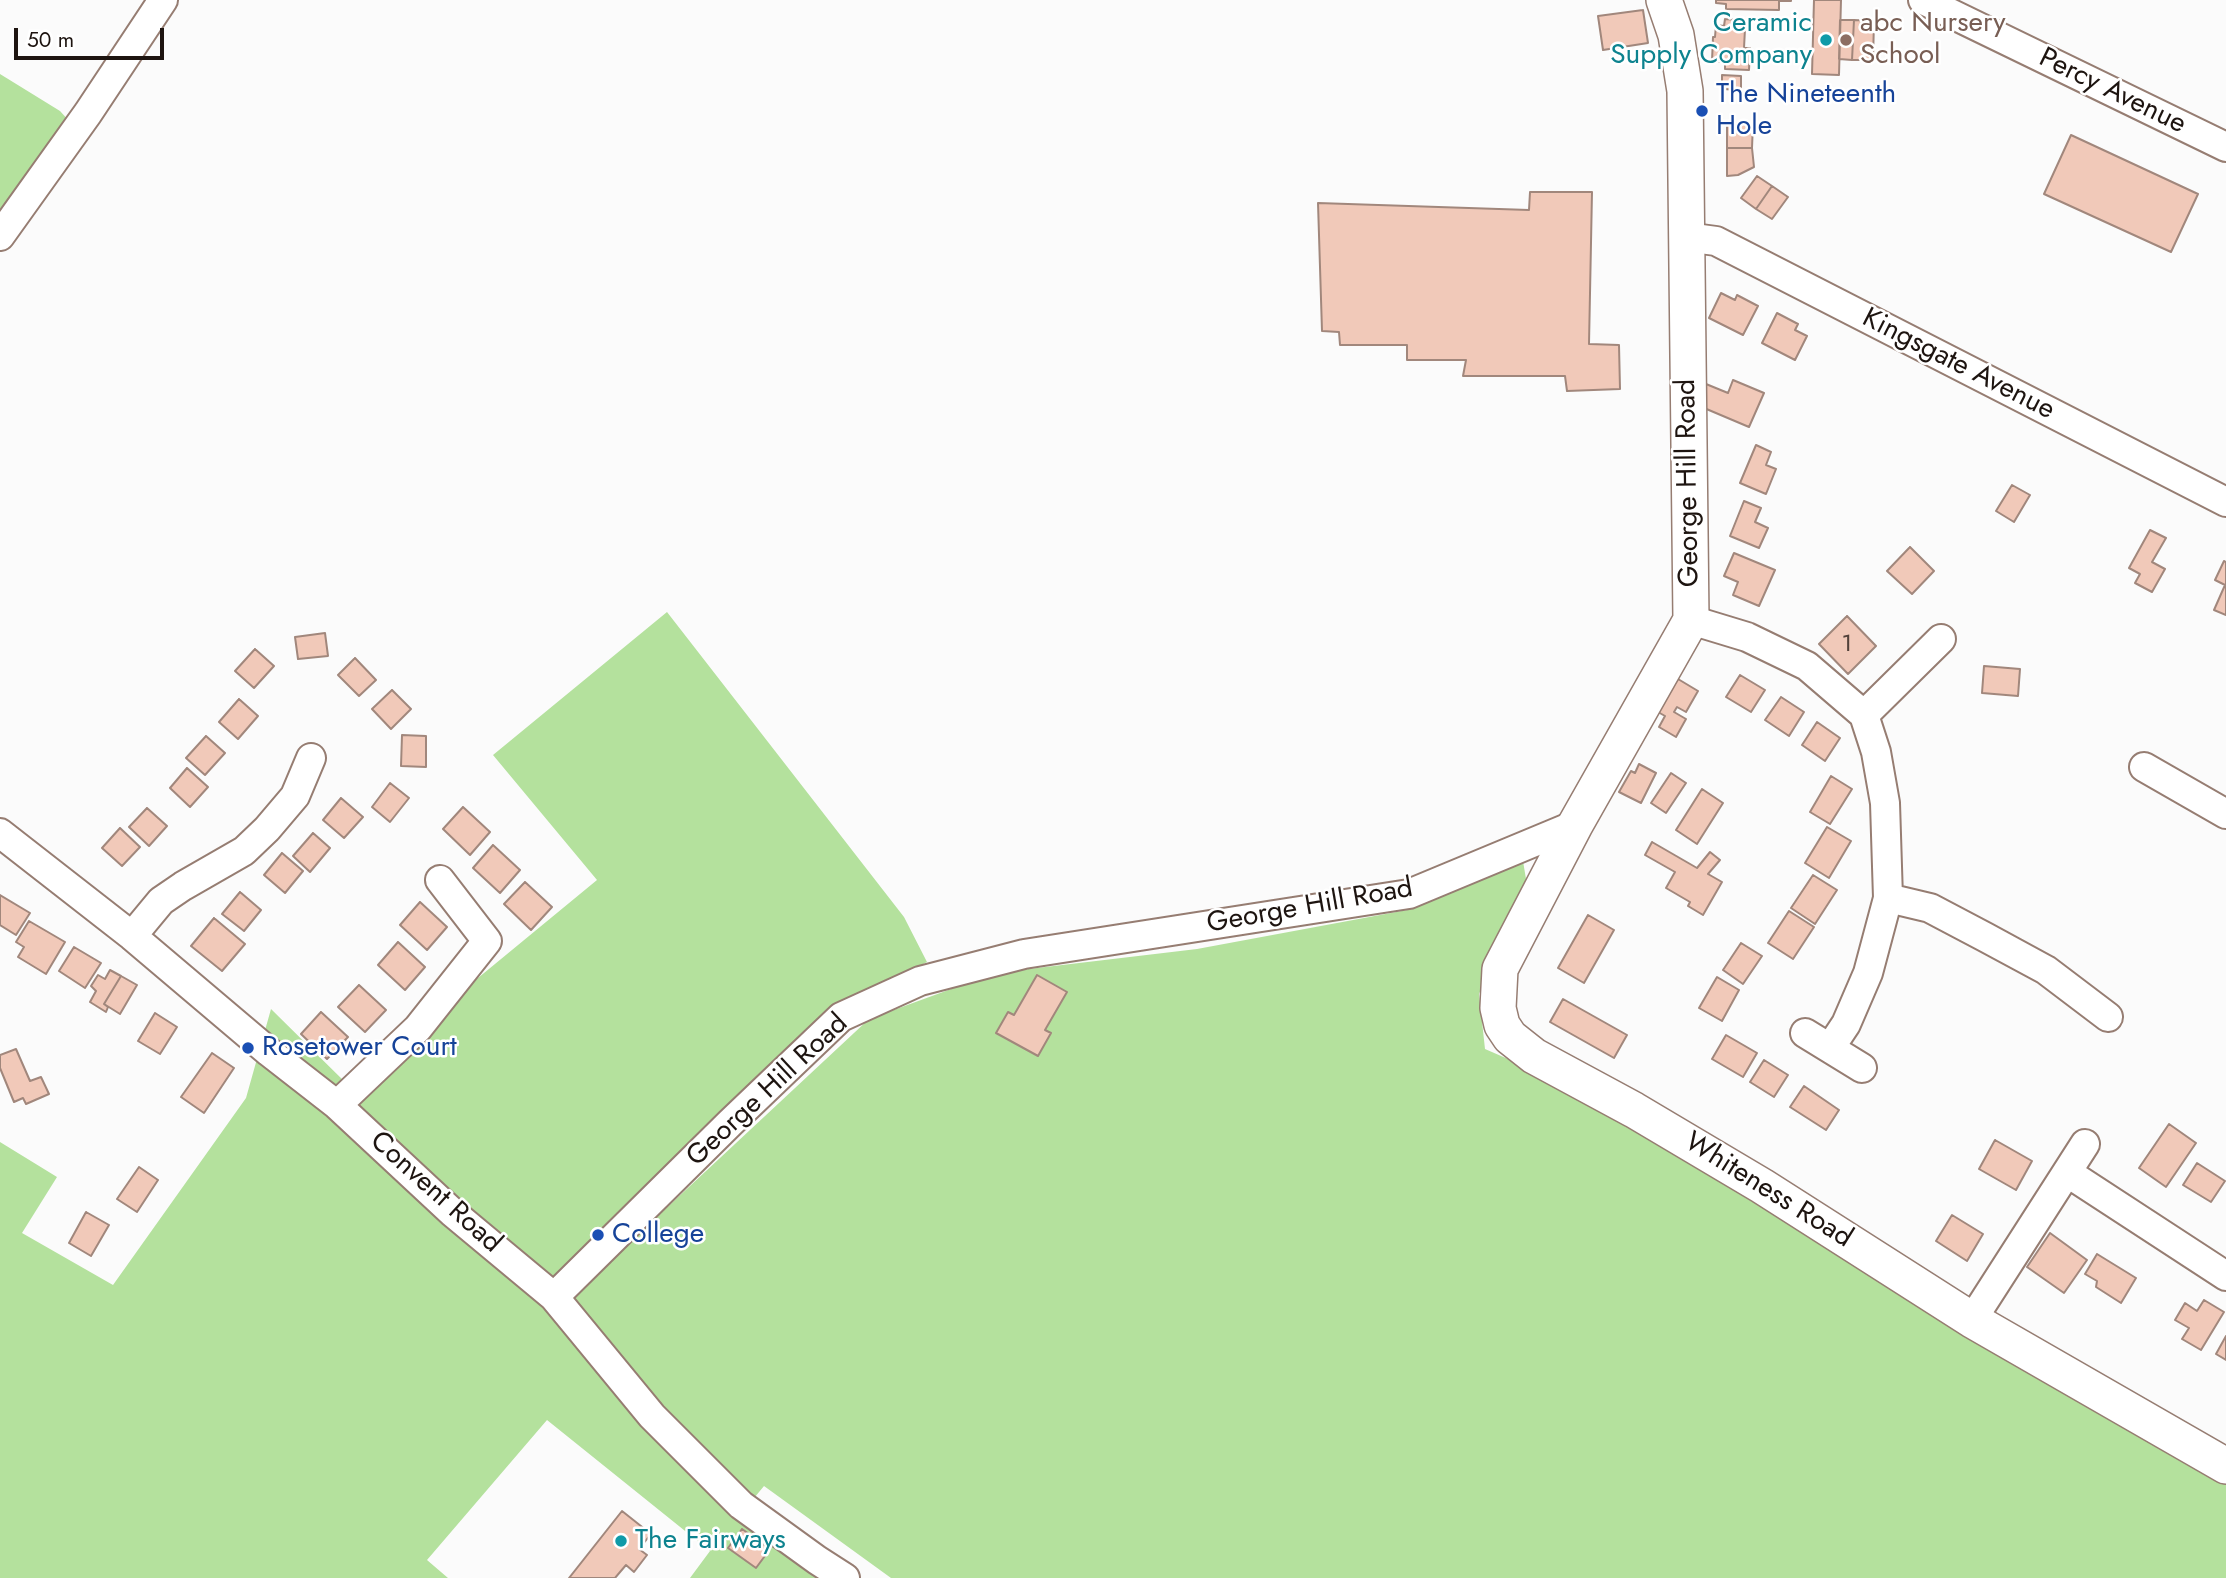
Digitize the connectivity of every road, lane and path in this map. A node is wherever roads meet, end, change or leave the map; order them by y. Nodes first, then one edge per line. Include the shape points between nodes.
1 (163, 0) edge
2 (1664, 0) edge
3 (1923, 0) edge
4 (2226, 147) edge
5 (0, 236) edge
6 (1686, 237) junction
7 (2226, 502) edge
8 (1691, 620) junction
9 (1941, 640) dead end
10 (1864, 715) junction
11 (310, 758) dead end
12 (2141, 766) dead end
13 (2226, 814) edge
14 (1575, 825) junction
15 (0, 833) edge
16 (440, 880) dead end
17 (1888, 898) junction
18 (132, 936) junction
19 (2093, 1014) dead end
20 (1805, 1033) dead end
21 (1830, 1048) junction
22 (1862, 1068) dead end
23 (337, 1105) junction
24 (2085, 1144) dead end
25 (2067, 1173) junction
26 (2226, 1276) edge
27 (554, 1297) junction
28 (1972, 1320) junction
29 (2226, 1466) edge
30 (845, 1578) edge

1 - 5 street
2 - 6 main road, George Hill Road via 1676,35 1685,91
3 - 4 street, Percy Avenue
6 - 7 street, Kingsgate Avenue via 1716,241
6 - 8 main road, George Hill Road
8 - 10 street via 1747,637 1807,666
8 - 14 main road, George Hill Road
9 - 10 street
10 - 17 street via 1885,803
11 - 18 street via 295,796 267,829 244,851 161,901
12 - 13 street
14 - 27 street, George Hill Road via 1409,894 1024,954 920,981 841,1017
14 - 28 main road, Whiteness Road via 1500,969 1498,1008 1510,1037 1534,1056 1762,1186
15 - 18 street, Convent Road
16 - 23 street via 487,941 418,1028
17 - 19 street via 1930,908 2046,971
17 - 21 street via 1868,973
18 - 23 street, Convent Road
20 - 21 street
21 - 22 street
23 - 27 street, Convent Road via 453,1213
24 - 25 street
25 - 26 street
25 - 28 street
27 - 30 street, Convent Road via 652,1416 741,1505
28 - 29 main road, Whiteness Road

